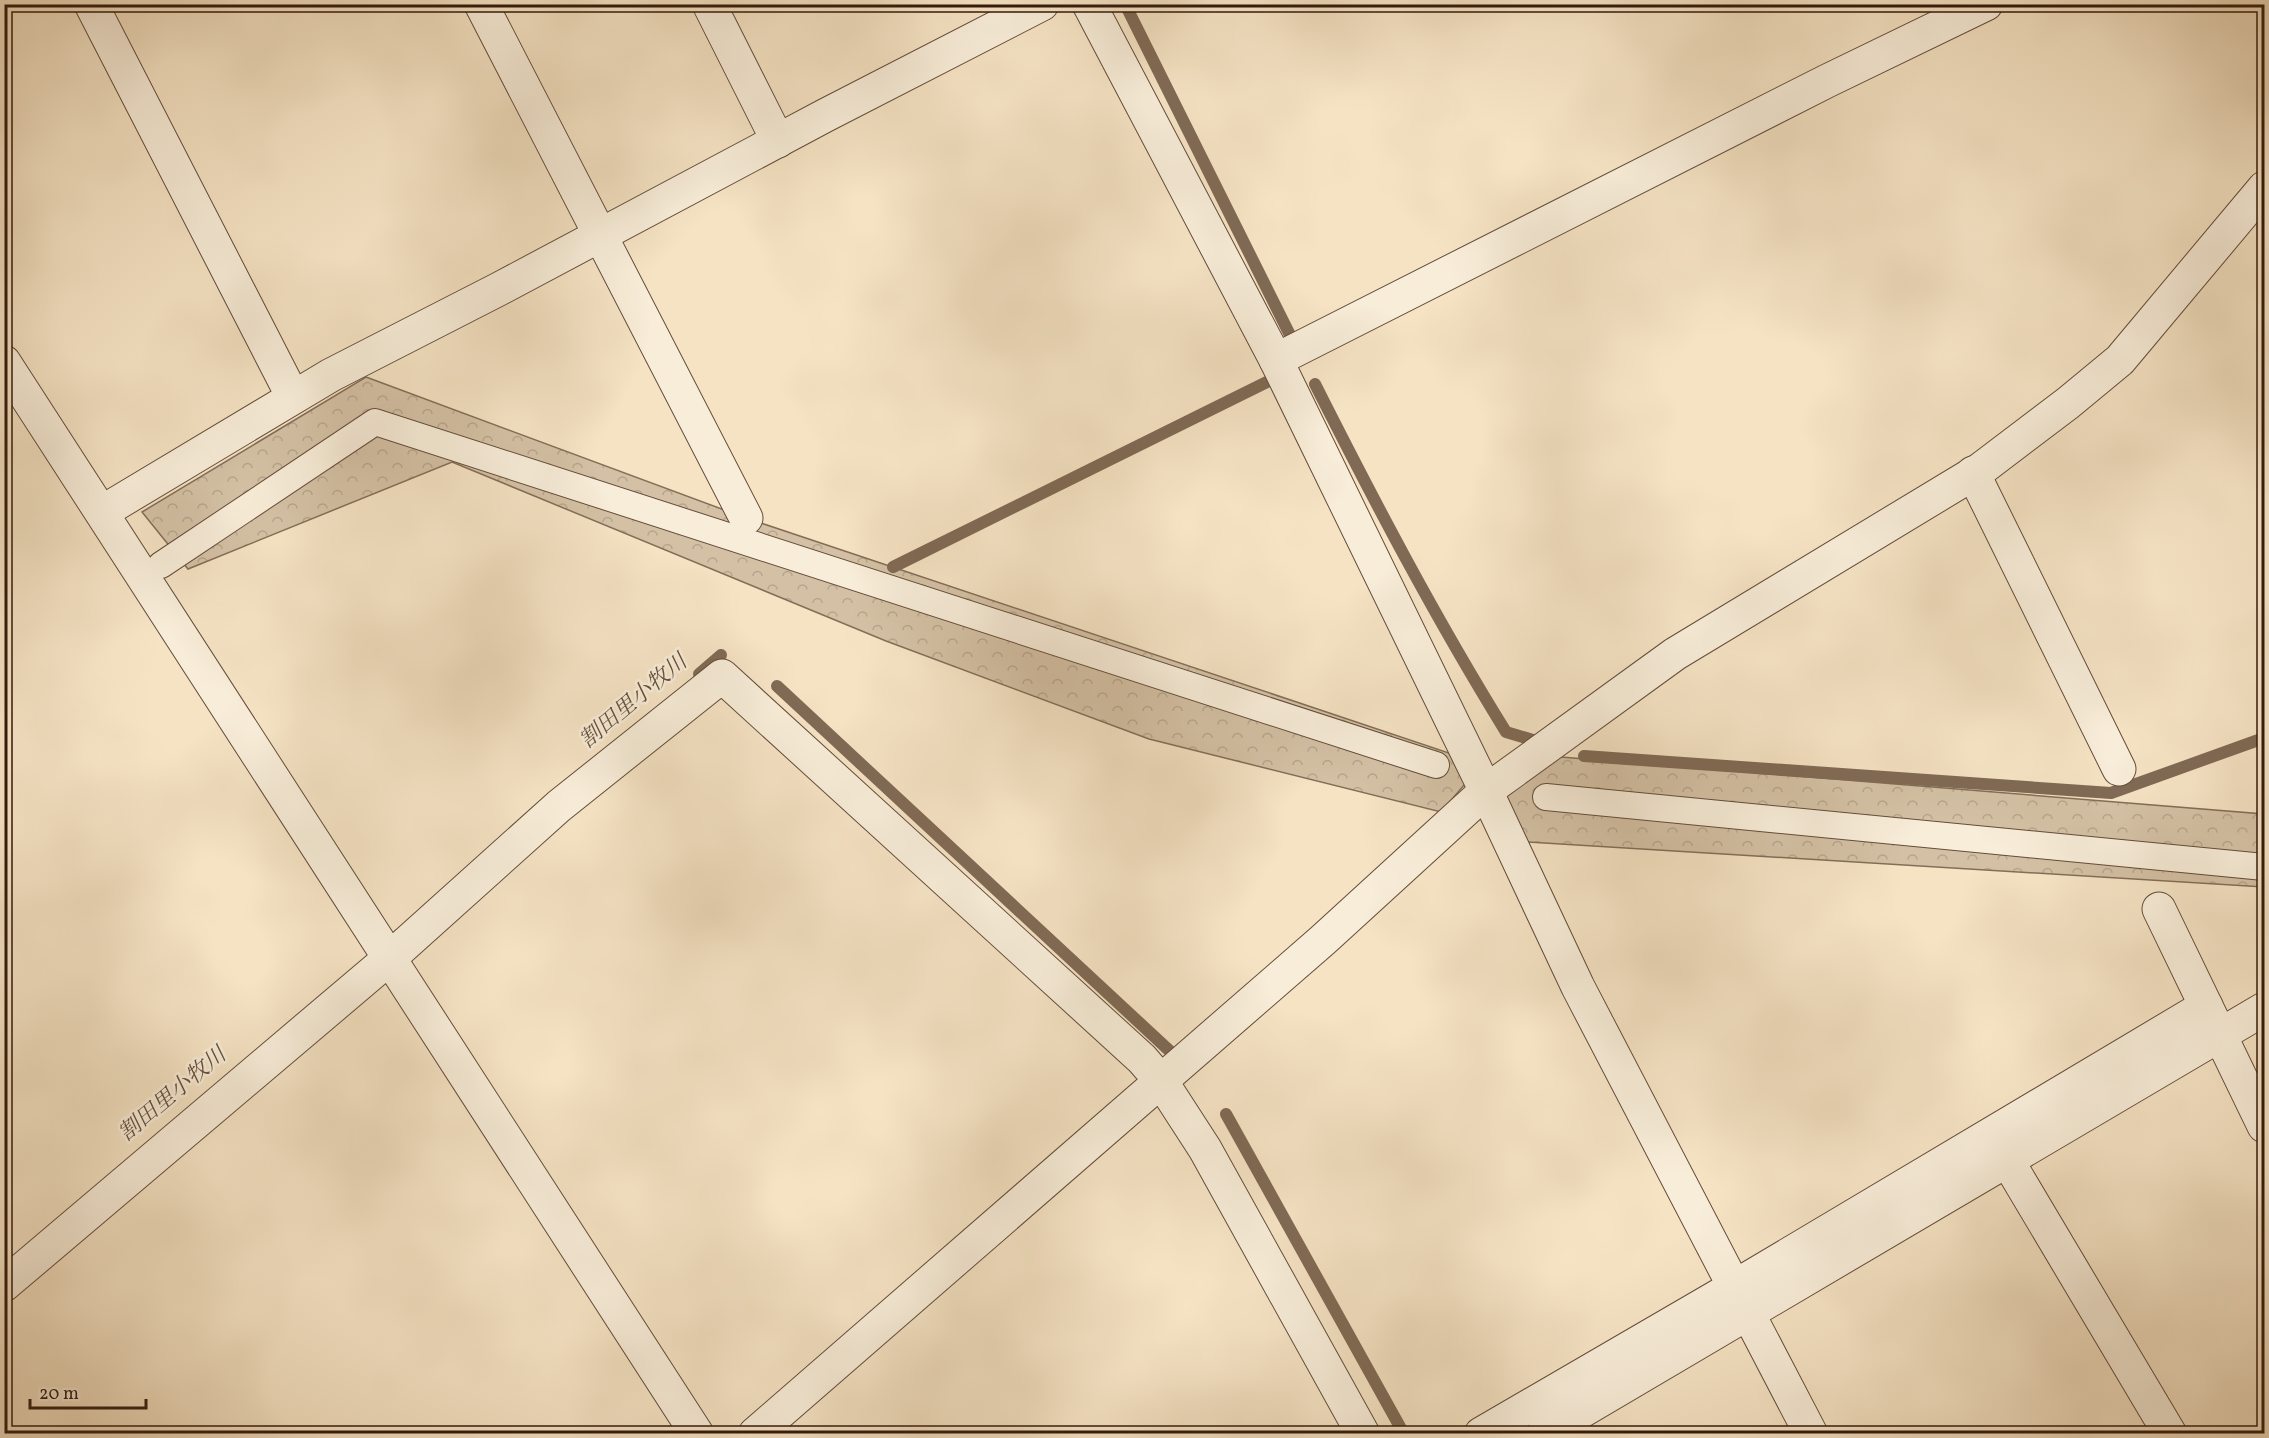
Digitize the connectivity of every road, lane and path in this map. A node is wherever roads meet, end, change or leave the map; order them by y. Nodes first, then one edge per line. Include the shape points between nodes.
1 (91, 4) edge
2 (481, 4) edge
3 (709, 4) edge
4 (1042, 4) edge
5 (1089, 4) edge
6 (1986, 4) edge
7 (778, 141) junction
8 (2265, 188) edge
9 (602, 235) junction
10 (1276, 360) junction
11 (4, 362) edge
12 (293, 397) junction
13 (1973, 473) junction
14 (104, 512) junction
15 (746, 518) dead end
16 (161, 565) dead end
17 (1436, 765) dead end
18 (2120, 769) dead end
19 (1486, 790) junction
20 (1546, 797) dead end
21 (2265, 867) edge
22 (2158, 909) dead end
23 (391, 957) junction
24 (2206, 1006) junction
25 (2265, 1009) edge
26 (2220, 1035) junction
27 (1161, 1081) junction
28 (2265, 1126) edge
29 (2007, 1160) junction
30 (4, 1285) edge
31 (1741, 1300) junction
32 (697, 1434) edge
33 (755, 1434) edge
34 (1363, 1434) edge
35 (1481, 1434) edge
36 (1543, 1434) edge
37 (1811, 1434) edge
38 (2170, 1434) edge

1 - 12 street
2 - 9 street
3 - 7 street
4 - 7 street
5 - 10 street
6 - 10 street
7 - 9 street
8 - 13 street via 2120,360 2068,404
9 - 12 street
9 - 15 street
10 - 19 street
11 - 14 street
12 - 14 street
13 - 18 street
13 - 19 street via 1676,654
14 - 23 street
16 - 17 street via 375,422
19 - 27 street via 1323,940
19 - 31 street via 1578,987
20 - 21 street
22 - 24 street
23 - 27 street via 559,807 722,676 1142,1059
23 - 30 street
23 - 32 street
24 - 26 street
24 - 31 street
25 - 26 street
26 - 28 street
26 - 29 street
27 - 33 street
27 - 34 street via 1205,1149
29 - 31 street
29 - 38 street
31 - 35 street
31 - 36 street
31 - 37 street

